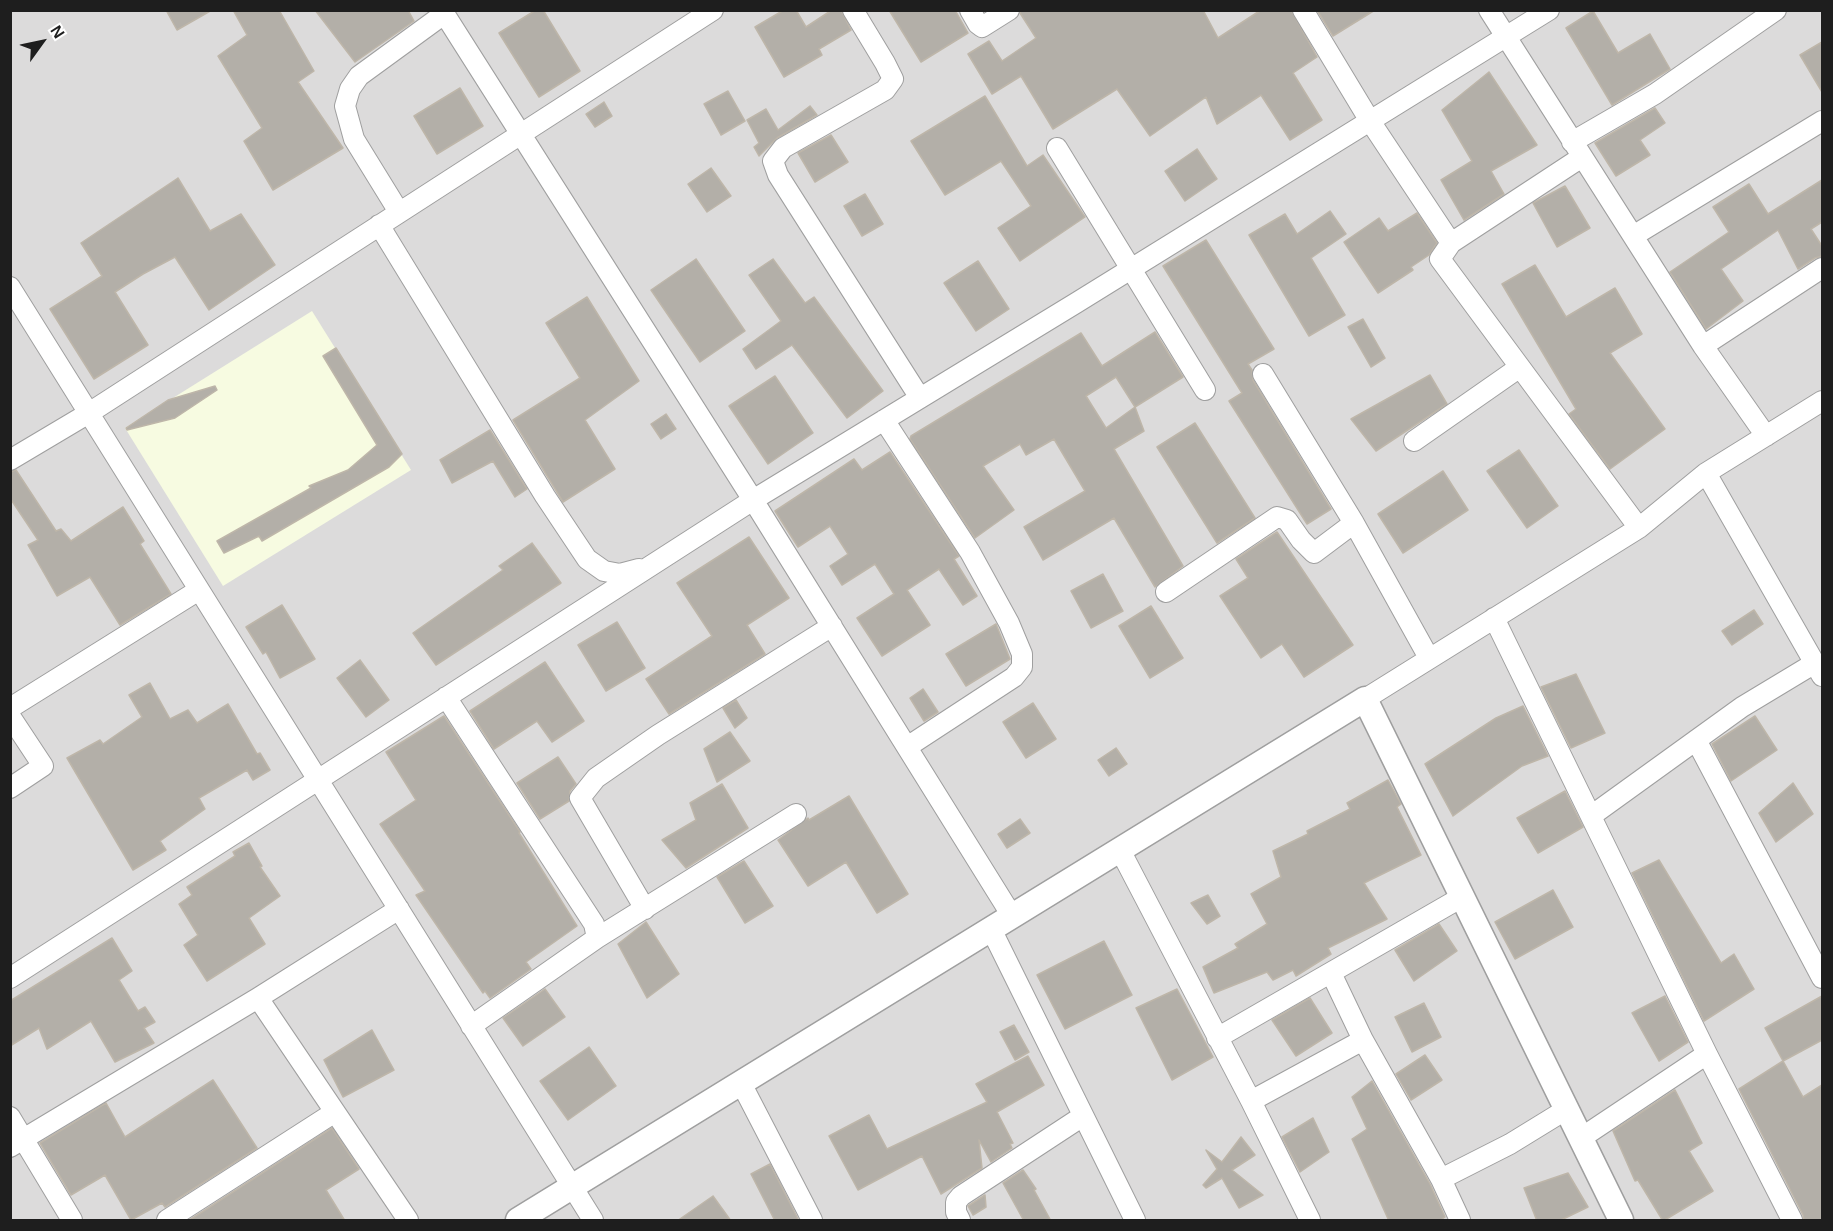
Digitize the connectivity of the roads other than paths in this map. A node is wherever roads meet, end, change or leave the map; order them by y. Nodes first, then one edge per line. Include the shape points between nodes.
1 (712, 10) edge
2 (853, 10) edge
3 (970, 10) edge
4 (1009, 10) edge
5 (1303, 10) edge
6 (1489, 10) edge
7 (1549, 10) edge
8 (1776, 10) edge
9 (443, 12) edge
10 (1506, 37) junction
11 (1370, 121) junction
12 (1822, 121) edge
13 (519, 134) junction
14 (1057, 148) dead end
15 (1577, 149) junction
16 (399, 212) junction
17 (379, 225) junction
18 (1632, 236) junction
19 (1451, 243) junction
20 (1130, 268) junction
21 (1822, 268) edge
22 (10, 287) edge
23 (1703, 346) junction
24 (1520, 367) junction
25 (1263, 374) dead end
26 (1205, 390) dead end
27 (920, 398) junction
28 (1822, 401) edge
29 (89, 413) junction
30 (884, 420) junction
31 (1766, 436) junction
32 (1414, 441) dead end
33 (10, 460) edge
34 (1706, 473) junction
35 (753, 500) junction
36 (1354, 523) junction
37 (1639, 528) junction
38 (653, 566) junction
39 (199, 590) junction
40 (1166, 592) dead end
41 (1494, 618) junction
42 (831, 626) junction
43 (1429, 658) junction
44 (1819, 670) edge
45 (446, 697) junction
46 (1365, 699) junction
47 (10, 708) edge
48 (10, 716) edge
49 (1696, 740) junction
50 (907, 747) junction
51 (318, 780) junction
52 (10, 788) edge
53 (796, 814) dead end
54 (1591, 816) junction
55 (1120, 850) junction
56 (1462, 897) junction
57 (399, 909) junction
58 (645, 909) junction
59 (1012, 916) junction
60 (991, 929) junction
61 (597, 938) junction
62 (1331, 973) junction
63 (10, 978) edge
64 (1822, 978) edge
65 (258, 998) junction
66 (471, 1026) junction
67 (1217, 1038) junction
68 (1363, 1040) junction
69 (1707, 1054) junction
70 (741, 1083) junction
71 (1251, 1101) junction
72 (1567, 1109) junction
73 (335, 1112) junction
74 (1083, 1116) junction
75 (10, 1117) edge
76 (1581, 1138) junction
77 (17, 1143) edge
78 (1441, 1179) junction
79 (572, 1187) junction
80 (529, 1216) edge
81 (72, 1221) edge
82 (167, 1221) edge
83 (408, 1221) edge
84 (593, 1221) edge
85 (812, 1221) edge
86 (960, 1221) edge
87 (1135, 1221) edge
88 (1310, 1221) edge
89 (1460, 1221) edge
90 (1621, 1221) edge
91 (1792, 1221) edge

1 - 13 street
2 - 27 street via 892,79 885,90 783,148 773,161 778,175
3 - 4 street via 982,27
5 - 11 street
6 - 10 street
7 - 10 street
8 - 15 street
9 - 13 street
9 - 16 street via 359,76 345,106 354,139
10 - 11 street
10 - 15 street
11 - 19 street
11 - 20 street
12 - 18 street
13 - 16 street
13 - 35 street
14 - 20 street
15 - 18 street
15 - 19 street
16 - 17 street
17 - 29 street
17 - 38 street via 587,559 620,574
18 - 23 street
19 - 24 street via 1440,259
20 - 26 street
20 - 27 street
21 - 23 street
22 - 29 street
23 - 31 street
24 - 32 street
24 - 37 street
25 - 36 street
27 - 30 street
28 - 31 street
29 - 33 street
29 - 39 street
30 - 35 street
30 - 50 street via 970,552 1022,654 1022,667 1014,677
31 - 34 street
34 - 37 street
34 - 44 street
35 - 38 street
35 - 42 street
36 - 40 street via 1314,553 1287,520 1277,517
36 - 43 street
37 - 41 street
38 - 45 street
39 - 47 street
39 - 51 street
41 - 43 street
41 - 54 street
42 - 50 street
42 - 58 street via 658,735 596,778 580,798
43 - 46 street
44 - 49 street via 1742,707
45 - 51 street
45 - 61 street via 594,924
46 - 55 street
46 - 56 street
48 - 52 street via 43,766
49 - 54 street
49 - 64 street
50 - 59 street
51 - 57 street
51 - 63 street
53 - 58 street
54 - 69 street
55 - 59 street
55 - 67 street
56 - 62 street
56 - 72 street
57 - 65 street
57 - 66 street
58 - 61 street
59 - 60 street
60 - 70 street
60 - 74 street
61 - 66 street
62 - 67 street
62 - 68 street
65 - 73 street
65 - 77 street
66 - 79 street
67 - 71 street
68 - 71 street
68 - 78 street
69 - 76 street
69 - 91 street
70 - 79 street
70 - 85 street
71 - 88 street
72 - 76 street
72 - 78 street
73 - 82 street
73 - 83 street
74 - 86 street via 962,1196 956,1203
74 - 87 street
75 - 77 street
76 - 90 street
77 - 81 street
78 - 89 street
79 - 80 street
79 - 84 street

